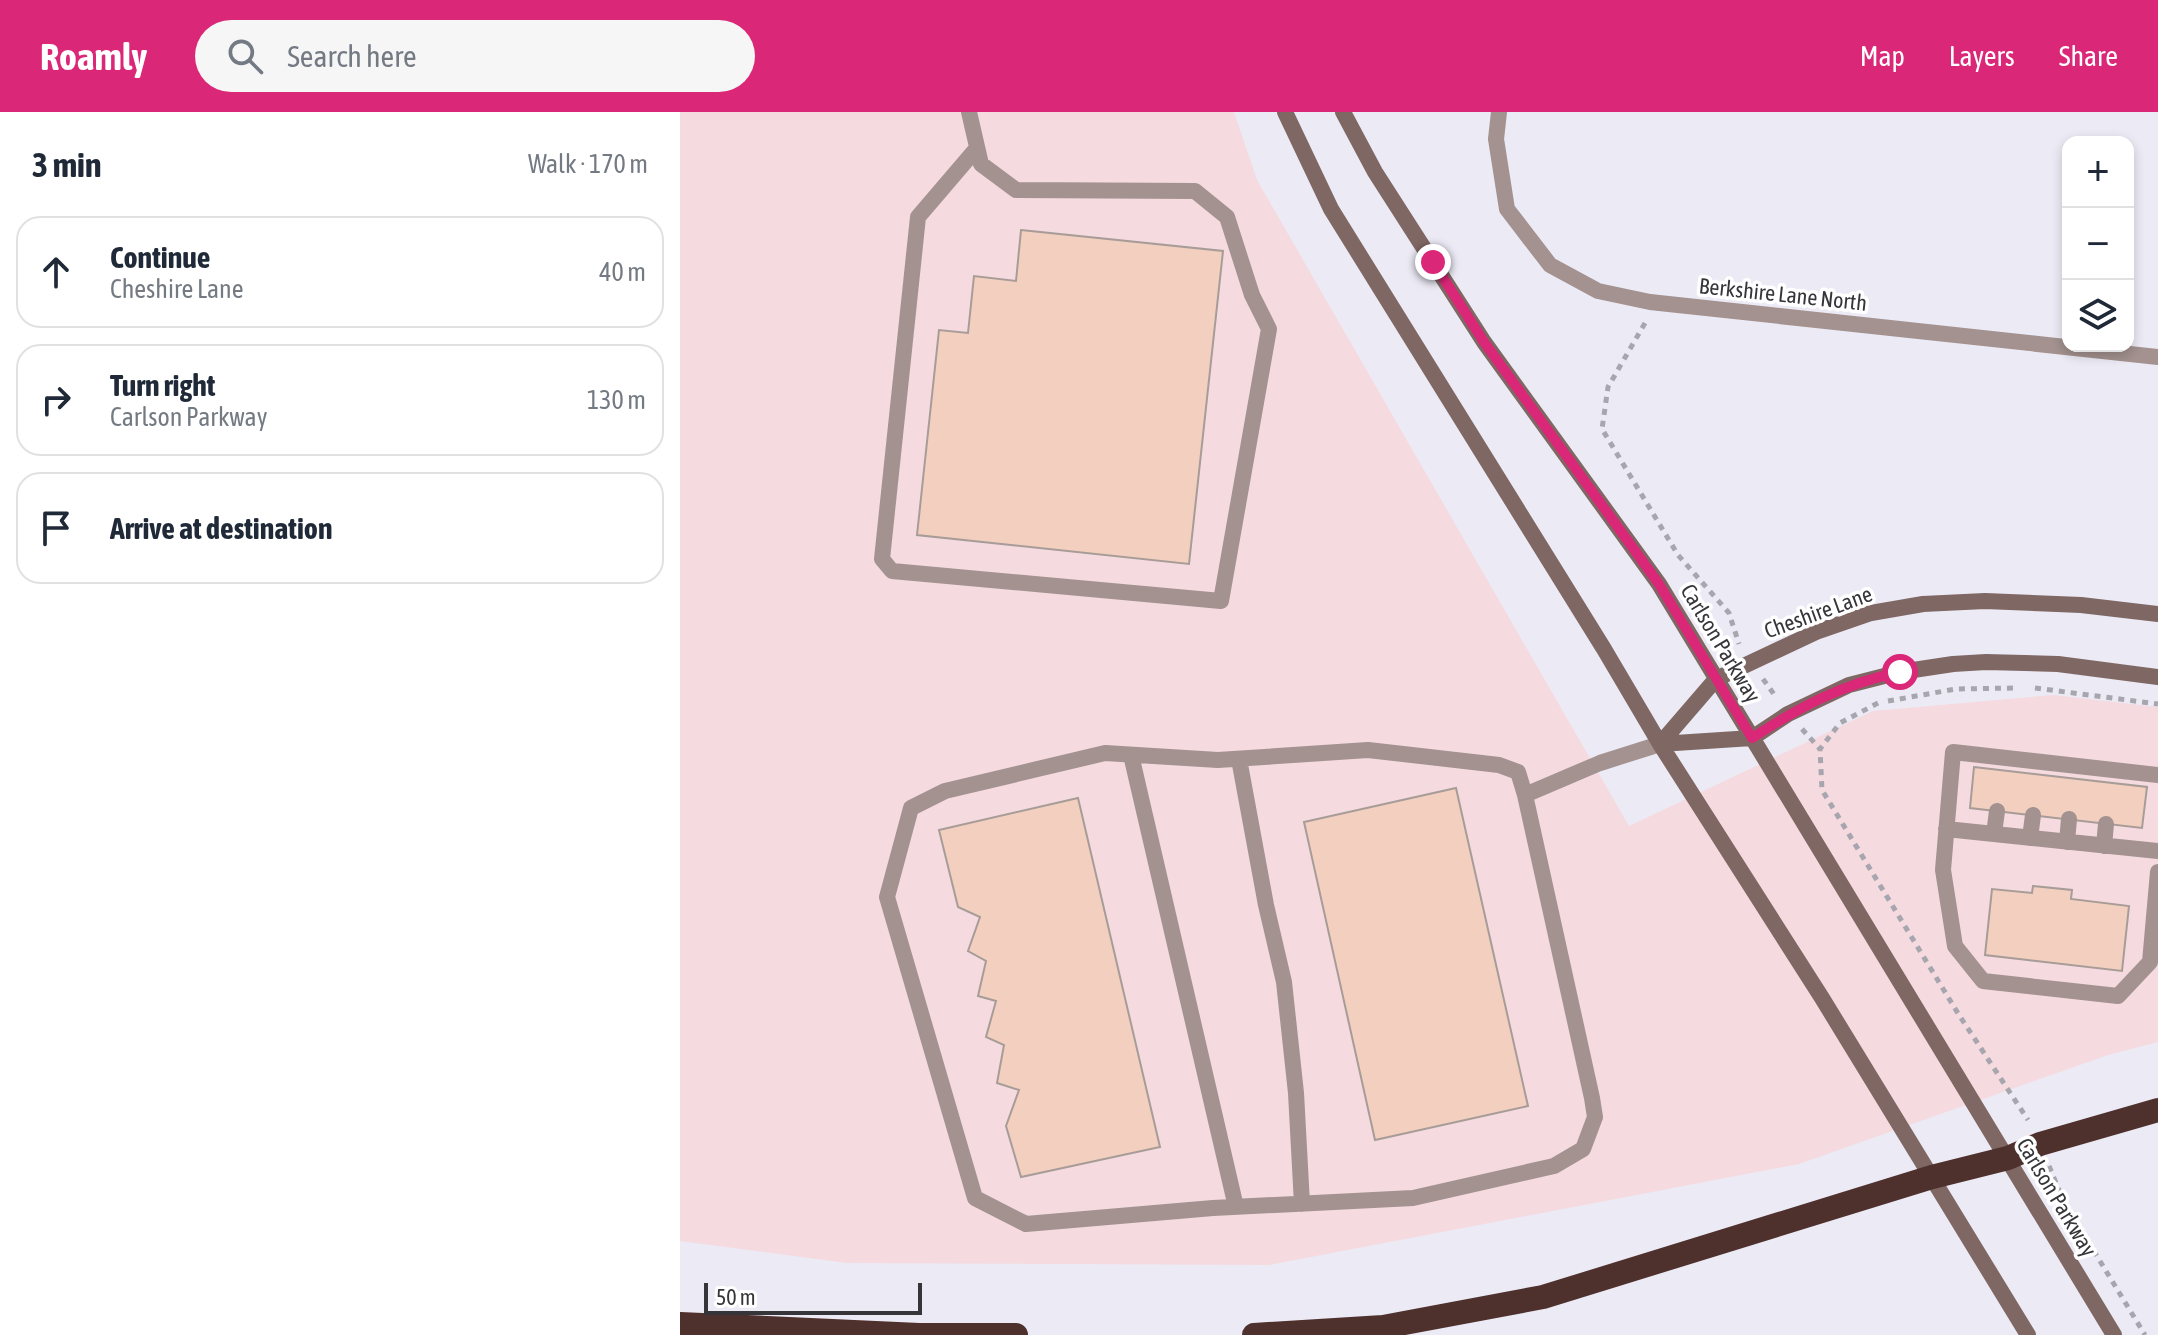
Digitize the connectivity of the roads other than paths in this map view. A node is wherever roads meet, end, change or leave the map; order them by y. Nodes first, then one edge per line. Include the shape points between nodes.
1 (969, 112) edge
2 (1285, 112) edge
3 (1343, 112) edge
4 (1499, 112) edge
5 (977, 148) junction
6 (2158, 357) edge
7 (2158, 614) edge
8 (2158, 677) edge
9 (1716, 679) junction
10 (1752, 738) junction
11 (1660, 744) junction
12 (1131, 755) junction
13 (1239, 759) junction
14 (2158, 775) edge
15 (1525, 795) junction
16 (1997, 811) dead end
17 (2033, 815) dead end
18 (2069, 819) dead end
19 (2106, 824) dead end
20 (1946, 829) junction
21 (1994, 834) junction
22 (2030, 838) junction
23 (2067, 842) junction
24 (2104, 846) junction
25 (2158, 851) edge
26 (2158, 872) edge
27 (2154, 962) edge
28 (2158, 1110) edge
29 (2008, 1158) junction
30 (1932, 1177) junction
31 (1302, 1204) junction
32 (1236, 1207) junction
33 (680, 1324) edge
34 (1016, 1335) edge
35 (1254, 1335) edge
36 (2028, 1335) edge
37 (2114, 1335) edge

1 - 5 street
2 - 11 main road via 1331,209
3 - 9 main road, Carlson Parkway via 1375,172 1484,342 1659,584
4 - 6 street, Berkshire Lane North via 1496,139 1507,209 1550,265 1598,291 1650,302
5 - 5 street via 981,164 1016,190 1195,191 1227,217 1269,329 1221,601 892,571 882,559 918,217
7 - 9 main road, Cheshire Lane via 1985,601 1903,606 1816,632
8 - 10 main road via 2058,664 1953,664 1849,685
9 - 10 main road, Carlson Parkway
9 - 11 main road, Cheshire Lane
10 - 11 main road
10 - 29 main road, Carlson Parkway
11 - 15 street
11 - 30 main road
12 - 13 street
12 - 32 street
12 - 32 street via 1105,753 945,791 911,808 887,897 975,1198 1026,1224
13 - 15 street via 1368,750 1499,765 1518,772
13 - 31 street via 1284,982
14 - 20 street via 2111,776 2002,764 1953,752
15 - 31 street via 1592,1098 1595,1117 1583,1149 1554,1166 1413,1198
16 - 21 street
17 - 22 street
18 - 23 street
19 - 24 street
20 - 21 street
20 - 27 street via 1943,870 1955,946 1983,981 2118,996
21 - 22 street
22 - 23 street
23 - 24 street
24 - 25 street
26 - 27 street
28 - 29 highway
29 - 30 highway
29 - 37 main road, Carlson Parkway
30 - 35 highway via 1543,1297 1383,1327
30 - 36 main road
31 - 32 street
33 - 34 highway

